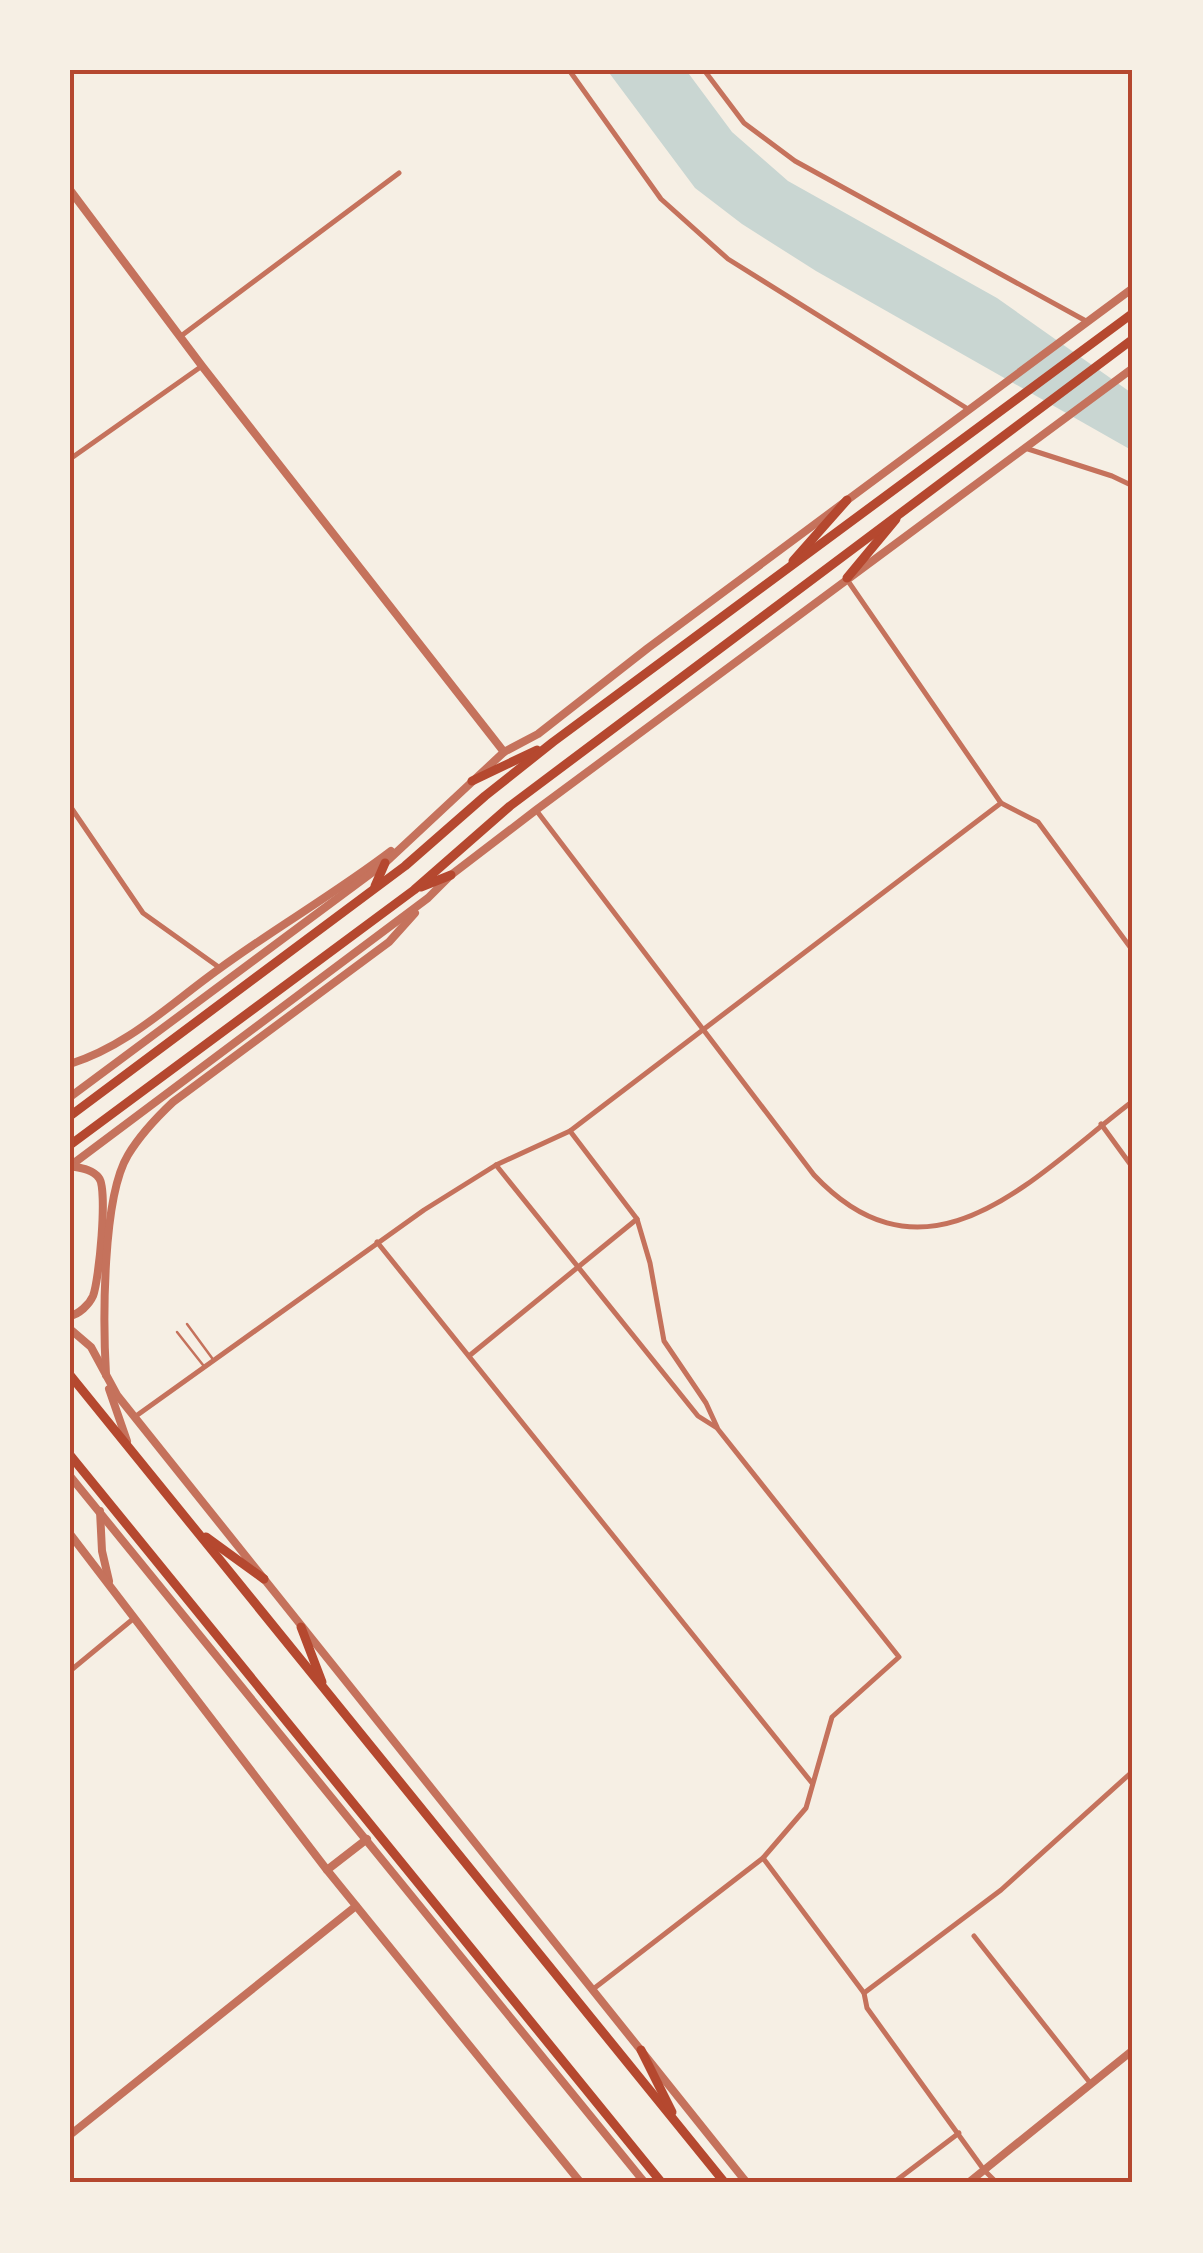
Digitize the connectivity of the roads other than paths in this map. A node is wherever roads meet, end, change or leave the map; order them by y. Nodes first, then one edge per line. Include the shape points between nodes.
1 (569, 70) edge
2 (704, 70) edge
3 (399, 173) dead end
4 (70, 190) edge
5 (1133, 288) edge
6 (1133, 313) edge
7 (1088, 322) junction
8 (180, 336) junction
9 (1133, 339) edge
10 (202, 366) junction
11 (1133, 368) edge
12 (969, 410) junction
13 (1025, 448) junction
14 (70, 459) edge
15 (1133, 486) edge
16 (847, 500) junction
17 (909, 504) junction
18 (786, 570) junction
19 (847, 578) junction
20 (554, 742) junction
21 (504, 752) junction
22 (472, 781) junction
23 (1001, 803) junction
24 (70, 806) edge
25 (536, 810) junction
26 (426, 824) junction
27 (385, 863) junction
28 (451, 875) junction
29 (374, 889) junction
30 (414, 890) junction
31 (428, 898) junction
32 (1133, 952) edge
33 (220, 968) junction
34 (703, 1030) junction
35 (70, 1064) edge
36 (70, 1097) edge
37 (1133, 1101) edge
38 (70, 1116) edge
39 (1102, 1124) junction
40 (570, 1131) junction
41 (70, 1145) edge
42 (70, 1166) edge
43 (496, 1166) junction
44 (1133, 1168) edge
45 (637, 1218) junction
46 (376, 1242) junction
47 (580, 1266) junction
48 (70, 1316) edge
49 (187, 1324) dead end
50 (70, 1329) edge
51 (177, 1332) dead end
52 (468, 1356) junction
53 (213, 1359) junction
54 (204, 1366) junction
55 (70, 1375) edge
56 (106, 1380) junction
57 (134, 1418) junction
58 (718, 1428) junction
59 (130, 1449) junction
60 (70, 1456) edge
61 (70, 1476) edge
62 (100, 1512) junction
63 (194, 1528) junction
64 (70, 1534) edge
65 (264, 1579) junction
66 (110, 1588) junction
67 (134, 1618) junction
68 (301, 1626) junction
69 (70, 1672) edge
70 (325, 1689) junction
71 (1133, 1772) edge
72 (812, 1783) junction
73 (367, 1839) junction
74 (763, 1858) junction
75 (327, 1870) junction
76 (356, 1906) junction
77 (974, 1936) dead end
78 (592, 1990) junction
79 (864, 1993) junction
80 (641, 2050) junction
81 (1133, 2050) edge
82 (1091, 2084) junction
83 (680, 2128) junction
84 (959, 2133) junction
85 (70, 2135) edge
86 (984, 2170) junction
87 (581, 2183) edge
88 (644, 2183) edge
89 (662, 2183) edge
90 (725, 2183) edge
91 (747, 2183) edge
92 (893, 2183) edge
93 (968, 2183) edge
94 (997, 2183) edge

1 - 12 street via 661,199 728,259
2 - 7 street via 744,123 794,162
3 - 8 street
4 - 8 street
5 - 7 street
6 - 18 highway
7 - 12 street
8 - 10 street
9 - 17 highway
10 - 14 street
10 - 21 street
11 - 13 street
12 - 16 street
13 - 15 street
13 - 19 street
16 - 18 highway
16 - 21 street via 538,734
17 - 19 highway
17 - 30 highway via 510,806
18 - 20 highway
19 - 23 street
19 - 25 street
20 - 22 highway
20 - 29 highway
21 - 22 street
22 - 26 street
23 - 32 street via 1038,822
23 - 34 street
24 - 33 street via 143,913
25 - 28 street
25 - 34 street
26 - 27 street
26 - 33 street
27 - 29 highway
27 - 36 street
28 - 30 highway
28 - 31 street
29 - 38 highway
30 - 41 highway
31 - 42 street
31 - 56 street via 389,942 173,1102 126,1157 113,1193 103,1322
33 - 35 street via 128,1038
34 - 39 street via 834,1197 890,1225 971,1219 1014,1195
34 - 40 street
37 - 39 street
39 - 44 street
40 - 43 street
40 - 45 street
42 - 48 street via 98,1176 105,1197 93,1296
43 - 46 street
43 - 47 street
45 - 47 street
45 - 58 street via 664,1341
46 - 52 street
46 - 53 street
47 - 52 street
47 - 58 street via 698,1416
49 - 53 lane
50 - 56 street via 90,1347
51 - 54 lane
52 - 72 street
53 - 54 street
54 - 57 street
55 - 59 highway
56 - 57 street
56 - 59 street
57 - 65 street
58 - 72 street via 899,1657 832,1717
59 - 63 highway
60 - 89 highway
61 - 62 street
62 - 66 street
62 - 73 street
63 - 65 highway
63 - 70 highway
64 - 66 street
65 - 68 street
66 - 67 street
67 - 69 street
67 - 75 street
68 - 70 highway
68 - 78 street
70 - 83 highway
71 - 79 street via 1001,1890
72 - 74 street via 806,1808
73 - 75 street
73 - 88 street
74 - 78 street
74 - 79 street
75 - 76 street
76 - 85 street
76 - 87 street
77 - 82 street
78 - 80 street
79 - 84 street via 866,2008
80 - 83 highway
80 - 91 street
81 - 82 street
82 - 86 street
83 - 90 highway
84 - 86 street
84 - 92 street
86 - 93 street
86 - 94 street

